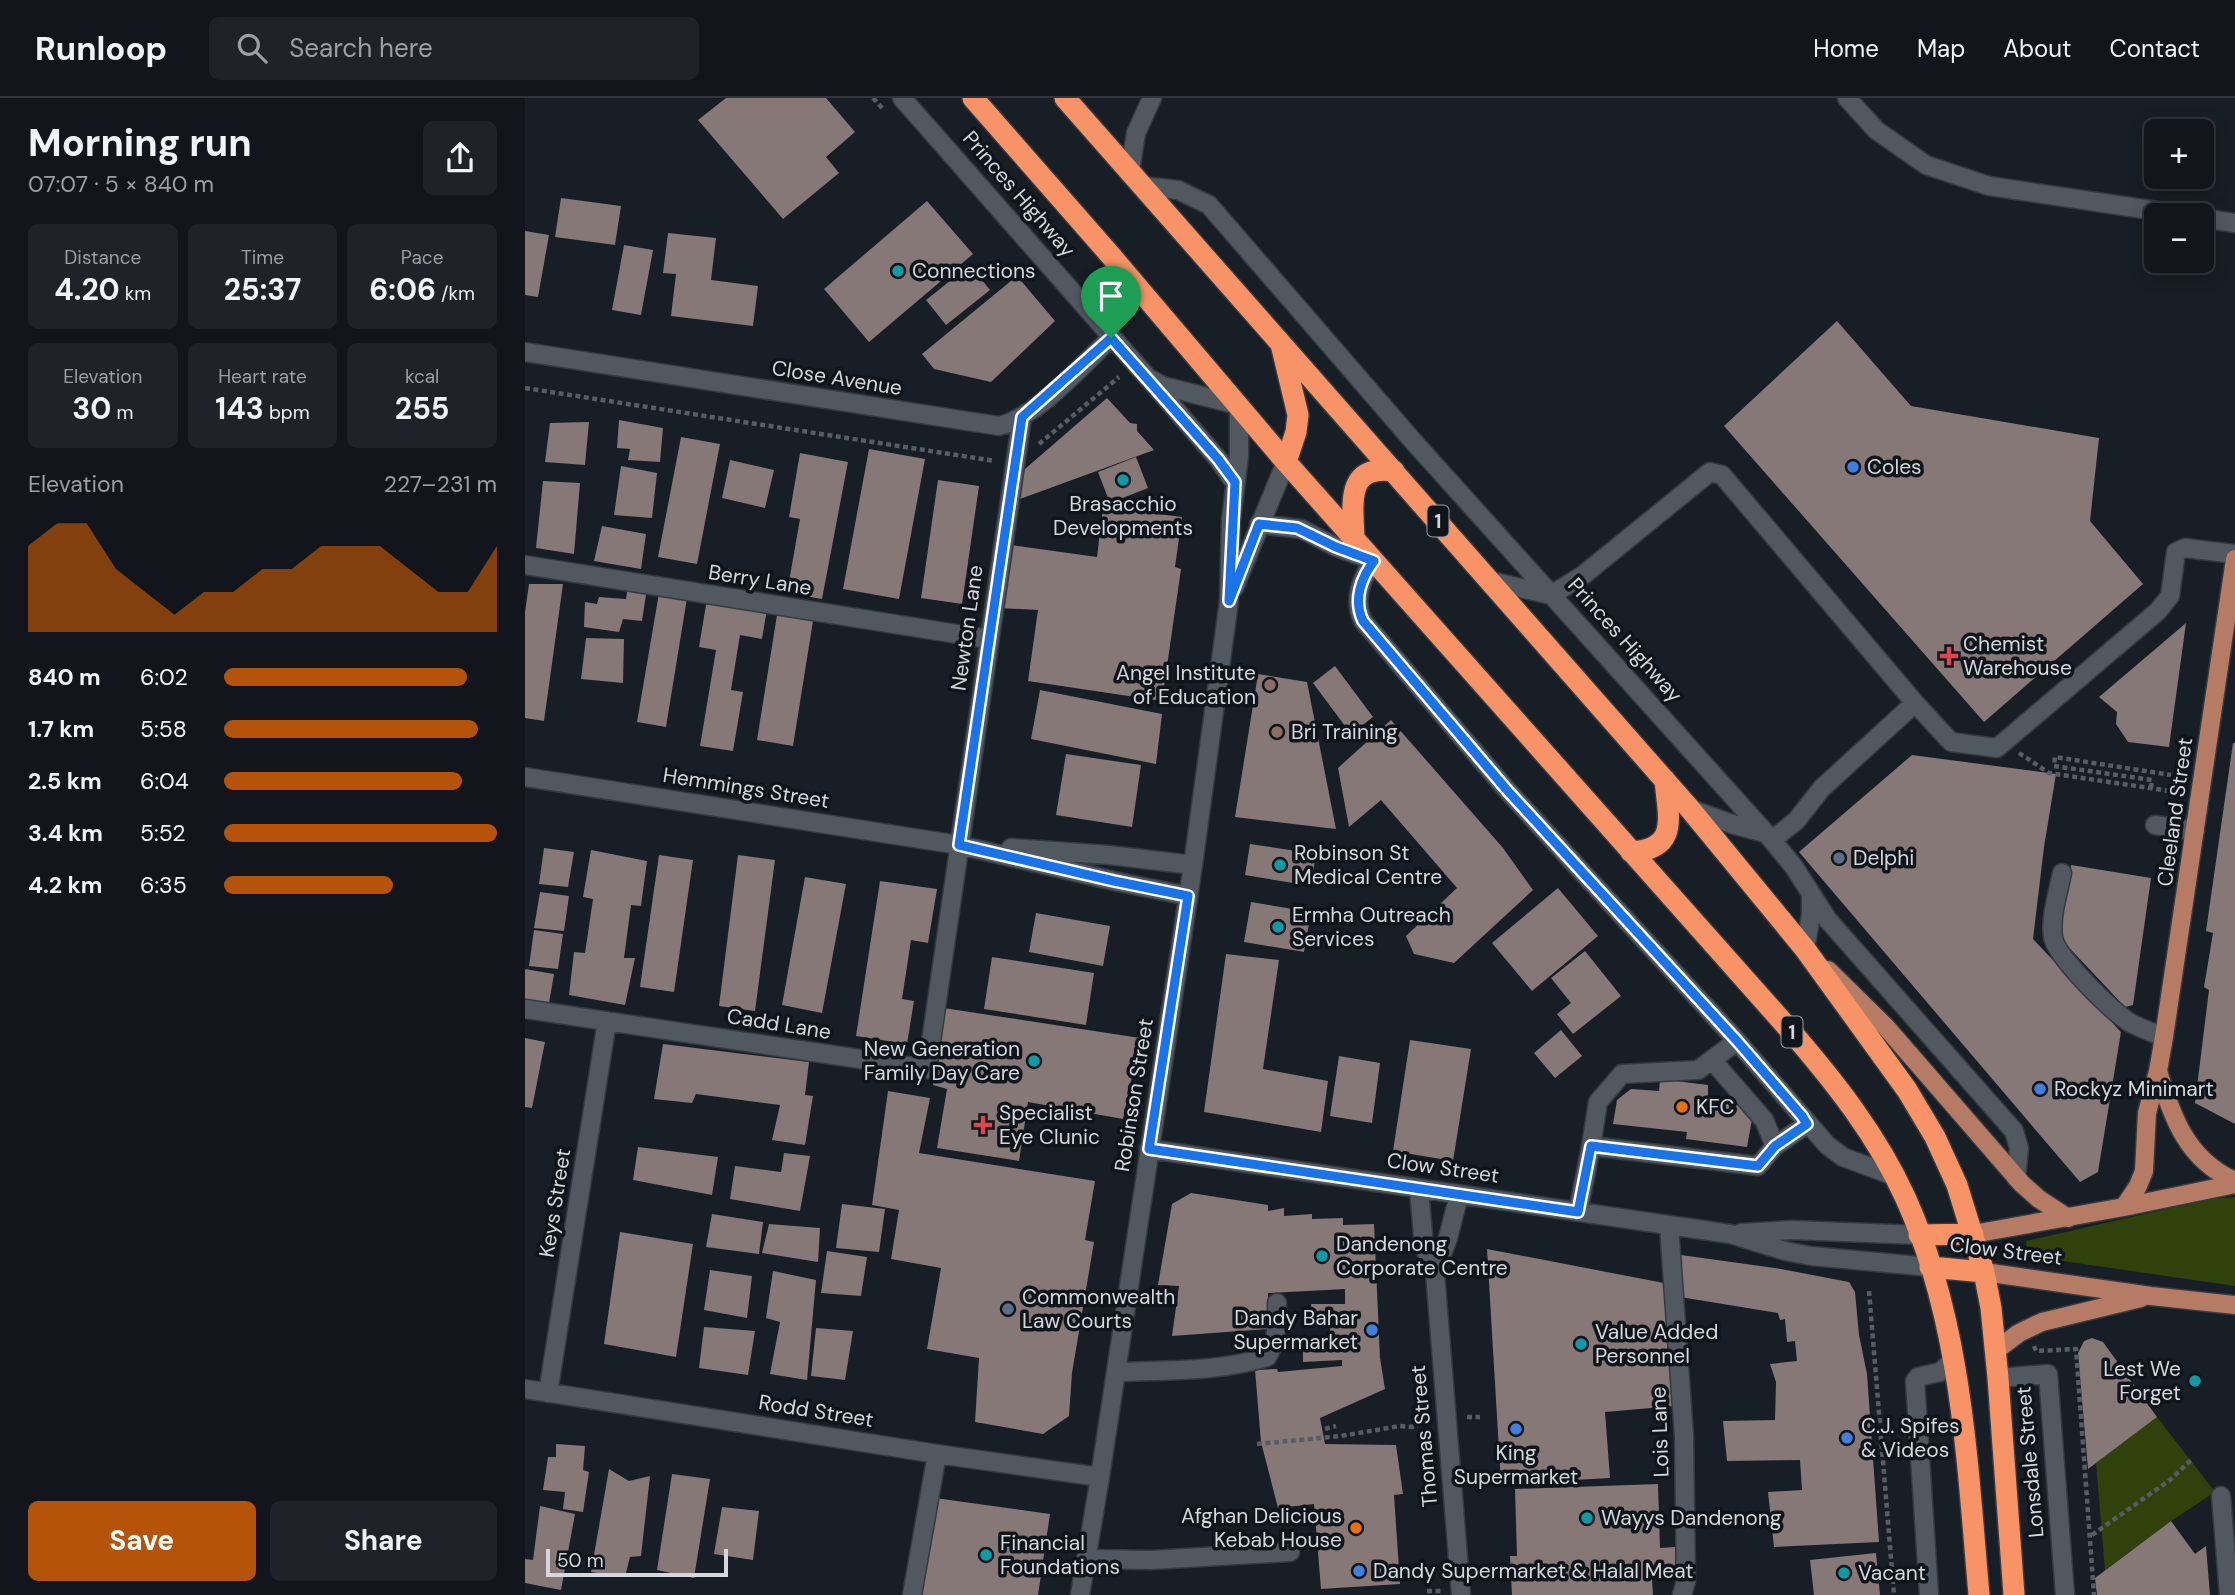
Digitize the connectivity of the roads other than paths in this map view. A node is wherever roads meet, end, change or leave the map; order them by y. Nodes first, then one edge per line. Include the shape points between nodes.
1 (902, 98) edge
2 (973, 98) edge
3 (1065, 98) edge
4 (1152, 98) edge
5 (1847, 98) edge
6 (1136, 178) junction
7 (2144, 209) edge
8 (2214, 220) edge
9 (2235, 223) edge
10 (1111, 338) junction
11 (1279, 339) junction
12 (525, 352) edge
13 (1148, 378) junction
14 (1238, 406) junction
15 (1022, 417) junction
16 (1286, 462) junction
17 (1394, 471) junction
18 (1235, 482) junction
19 (1259, 524) junction
20 (1354, 538) junction
21 (2235, 554) edge
22 (2235, 559) edge
23 (1374, 561) junction
24 (525, 565) edge
25 (1491, 581) junction
26 (1551, 595) junction
27 (1229, 601) junction
28 (988, 639) junction
29 (1915, 703) junction
30 (525, 777) edge
31 (1665, 780) junction
32 (1691, 809) junction
33 (2155, 825) dead end
34 (2195, 831) junction
35 (1769, 837) junction
36 (959, 845) junction
37 (1631, 852) junction
38 (1192, 865) junction
39 (2062, 873) dead end
40 (1811, 895) junction
41 (1188, 896) junction
42 (1805, 949) junction
43 (525, 1009) edge
44 (607, 1021) junction
45 (2164, 1037) junction
46 (1737, 1041) junction
47 (1712, 1060) junction
48 (2158, 1071) junction
49 (1807, 1124) junction
50 (1591, 1146) junction
51 (1775, 1146) junction
52 (1149, 1149) junction
53 (1894, 1176) junction
54 (2016, 1178) junction
55 (2235, 1182) edge
56 (1419, 1190) junction
57 (1459, 1195) junction
58 (2124, 1207) junction
59 (1578, 1212) junction
60 (2068, 1218) junction
61 (1669, 1226) junction
62 (1730, 1234) junction
63 (1973, 1234) junction
64 (1919, 1235) junction
65 (1930, 1267) junction
66 (1984, 1272) junction
67 (1435, 1273) junction
68 (2151, 1296) junction
69 (1277, 1303) dead end
70 (2235, 1305) edge
71 (1995, 1352) junction
72 (1954, 1360) junction
73 (1116, 1372) junction
74 (1997, 1378) junction
75 (525, 1389) edge
76 (548, 1393) junction
77 (937, 1454) junction
78 (1100, 1477) junction
79 (2221, 1496) dead end
80 (1290, 1552) dead end
81 (1087, 1559) junction
82 (912, 1595) edge
83 (1080, 1595) edge
84 (1461, 1595) edge
85 (1682, 1595) edge
86 (1929, 1595) edge
87 (1979, 1595) edge
88 (2014, 1595) edge
89 (2065, 1595) edge
90 (2229, 1595) edge

1 - 10 street, Princes Highway
2 - 14 highway, Princes Highway / 1
3 - 6 highway, 1
4 - 6 street via 1136,133
5 - 7 street via 1876,130 1926,165 1989,186
6 - 11 highway, 1
6 - 26 street, Princes Highway via 1209,205
8 - 9 street
10 - 13 street, Princes Highway
10 - 15 street, Close Avenue
11 - 16 highway via 1298,415
11 - 17 highway, 1
12 - 15 street, Close Avenue via 987,425 999,426
13 - 14 street, Princes Highway
13 - 18 street
14 - 16 highway, Princes Highway / 1
14 - 18 street, Robinson Street
15 - 28 street, Newton Lane
16 - 19 street, Robinson Street
16 - 20 highway, Princes Highway / 1
17 - 20 highway via 1374,470 1356,485
17 - 25 highway, 1
18 - 27 street, Robinson Street
19 - 23 street via 1297,528
19 - 27 street, Robinson Street
20 - 23 highway, Princes Highway / 1
21 - 29 street via 2185,548 2176,552 2170,596 2158,611 1997,748 1951,742
22 - 34 main road, Cleeland Street
23 - 37 highway, Princes Highway / 1
23 - 46 street via 1360,587 1363,621 1506,789
24 - 28 street, Berry Lane
25 - 26 street
25 - 31 highway, 1
26 - 29 street via 1582,576 1710,472 1722,475
26 - 35 street, Princes Highway
27 - 38 street, Robinson Street
28 - 36 street, Newton Lane
29 - 35 street via 1822,788 1796,821
30 - 36 street, Hemmings Street
31 - 32 highway, 1
31 - 37 highway via 1667,836 1654,848
32 - 35 street
32 - 42 highway, 1
33 - 34 street
34 - 45 main road, Cleeland Street
35 - 40 street, Princes Highway
36 - 38 street, Hemmings Street
36 - 41 street, Hemmings Street
36 - 44 street, Cadd Lane via 927,1069
37 - 53 highway, Princes Highway / 1 via 1831,1079
38 - 41 street, Robinson Street
39 - 45 street via 2052,926 2059,954 2116,1012
40 - 42 street
40 - 54 street, Princes Highway via 2014,1131 2019,1148
41 - 52 street, Robinson Street
42 - 54 main road via 1886,1027
42 - 63 highway, 1 via 1901,1081 1935,1137
43 - 44 street, Cadd Lane
44 - 76 street, Keys Street
45 - 48 main road, Cleeland Street
46 - 47 street
46 - 49 street
47 - 50 street via 1698,1070 1622,1074 1598,1102
47 - 51 street via 1764,1121
48 - 55 main road, Cleeland Street via 2186,1141 2204,1161
48 - 58 main road, Cleeland Street via 2147,1113 2144,1171
49 - 51 street
49 - 53 street via 1840,1156
50 - 51 street via 1758,1166
50 - 59 street
52 - 56 street, Clow Street
52 - 73 street, Robinson Street
53 - 64 highway, Princes Highway / 1
54 - 60 main road
55 - 58 main road, Clow Street
56 - 57 street, Clow Street
56 - 67 street, Thomas Street via 1424,1246
57 - 59 street, Clow Street
57 - 67 street, Thomas Street
58 - 60 main road, Clow Street
59 - 61 street, Clow Street
60 - 63 main road, Clow Street
61 - 62 street, Clow Street
61 - 85 street, Lois Lane via 1684,1436 1686,1581
62 - 64 street, Clow Street via 1793,1230
62 - 65 street, Clow Street via 1811,1256
63 - 64 highway, Clow Street
63 - 66 highway, Lonsdale Street / 1
64 - 65 highway, 1
65 - 66 highway, Clow Street
65 - 72 highway, 1
66 - 68 main road, Clow Street
66 - 71 highway, Lonsdale Street / 1
67 - 84 street, Thomas Street
68 - 70 main road, Clow Street
68 - 71 main road via 2056,1317 2026,1329
69 - 73 street via 1275,1345 1267,1357 1203,1367
71 - 74 highway, Lonsdale Street / 1
72 - 86 street via 1945,1370 1915,1381
72 - 87 highway, 1
73 - 78 street, Robinson Street
74 - 88 highway, Lonsdale Street / 1
74 - 89 street, Lonsdale Street via 2049,1374
75 - 76 street, Rodd Street
76 - 77 street, Rodd Street
77 - 78 street, Rodd Street
77 - 82 street
78 - 81 street, Robinson Street
79 - 90 street
80 - 81 street
81 - 83 street, Robinson Street

